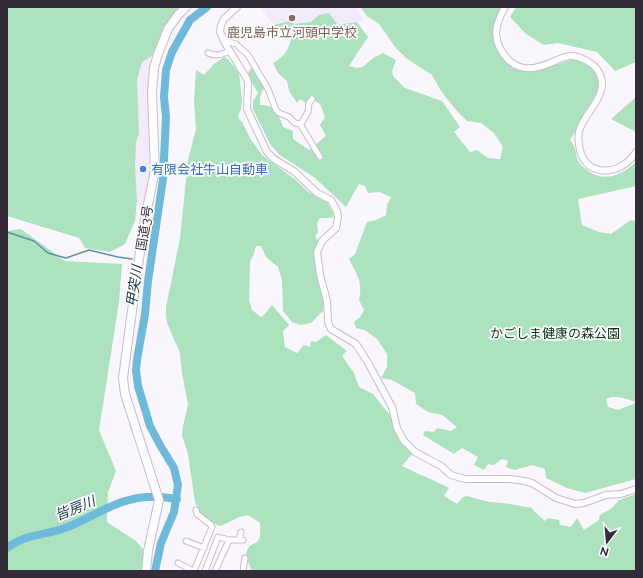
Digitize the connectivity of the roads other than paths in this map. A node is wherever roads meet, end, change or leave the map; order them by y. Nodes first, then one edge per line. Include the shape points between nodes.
1 (186, 7) edge
2 (237, 7) edge
3 (505, 7) edge
4 (225, 43) junction
5 (230, 51) junction
6 (208, 53) dead end
7 (312, 99) dead end
8 (300, 124) junction
9 (636, 152) edge
10 (320, 157) dead end
11 (636, 489) edge
12 (196, 510) dead end
13 (241, 532) dead end
14 (229, 540) junction
15 (186, 541) dead end
16 (204, 548) junction
17 (245, 558) dead end
18 (178, 563) dead end
19 (146, 571) edge
20 (194, 571) edge
21 (205, 571) edge
22 (216, 571) edge
23 (243, 571) edge

1 - 19 highway, 国道3号 via 168,29 154,68 152,99 155,170 143,229 123,378 125,394 158,500
2 - 4 street via 221,24 220,32
3 - 9 street via 498,20 497,41 503,54 518,67 541,67 574,56 593,65 600,74 600,95 578,136 580,152 586,162 598,170 612,170 626,163
4 - 5 street
4 - 8 street via 236,44 248,54 268,89 276,110
5 - 6 street via 214,56
5 - 11 street via 247,79 247,109 268,152 317,193 331,200 335,206 338,217 336,228 322,241 317,252 329,325 360,350 392,407 399,434 410,448 456,477 524,480 556,498 575,504
7 - 8 street
8 - 10 street
12 - 16 street via 197,514 212,527
13 - 14 street via 241,540
14 - 21 street via 220,538
14 - 22 street
15 - 16 street
16 - 20 street
17 - 23 street
18 - 20 street

